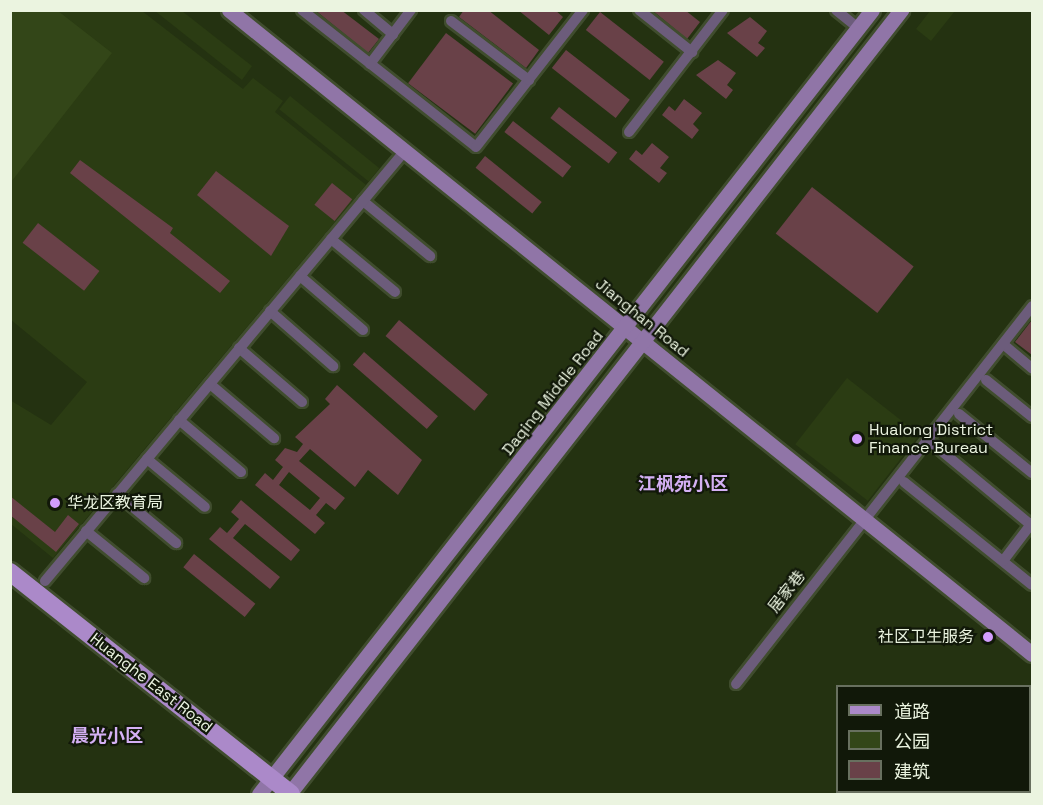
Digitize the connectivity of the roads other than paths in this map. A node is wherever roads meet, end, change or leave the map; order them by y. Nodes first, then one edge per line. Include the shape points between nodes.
1 (229, 10) edge
2 (302, 10) edge
3 (364, 10) edge
4 (411, 10) edge
5 (583, 10) edge
6 (639, 10) edge
7 (723, 10) edge
8 (836, 10) edge
9 (872, 10) edge
10 (901, 10) edge
11 (451, 21) dead end
12 (858, 28) junction
13 (393, 34) junction
14 (692, 52) junction
15 (370, 64) junction
16 (528, 80) junction
17 (629, 132) dead end
18 (404, 152) junction
19 (363, 201) junction
20 (331, 239) junction
21 (430, 256) dead end
22 (300, 276) junction
23 (395, 292) dead end
24 (1032, 306) edge
25 (270, 311) junction
26 (626, 328) junction
27 (363, 330) dead end
28 (644, 343) junction
29 (1002, 344) junction
30 (239, 348) junction
31 (333, 366) dead end
32 (1032, 368) edge
33 (986, 380) dead end
34 (210, 384) junction
35 (302, 402) dead end
36 (959, 414) dead end
37 (1032, 417) edge
38 (179, 420) junction
39 (274, 438) dead end
40 (933, 444) dead end
41 (147, 459) junction
42 (240, 472) dead end
43 (1032, 473) edge
44 (904, 482) dead end
45 (117, 494) junction
46 (205, 507) dead end
47 (863, 518) junction
48 (1032, 524) edge
49 (86, 531) junction
50 (176, 543) dead end
51 (1003, 561) junction
52 (10, 572) edge
53 (144, 578) dead end
54 (45, 581) dead end
55 (1032, 585) edge
56 (10, 587) edge
57 (1032, 654) edge
58 (735, 684) dead end
59 (277, 791) edge

1 - 18 main road, Jianghan Road
2 - 15 street
3 - 13 street
4 - 13 street
5 - 16 street
6 - 14 street
7 - 14 street
8 - 12 street
9 - 12 main road, Daqing Middle Road
10 - 28 main road
11 - 16 street
12 - 26 main road, Daqing Middle Road
13 - 15 street
14 - 17 street
15 - 16 street via 476,147
18 - 19 street
18 - 26 main road, Jianghan Road
19 - 20 street
19 - 21 street
20 - 22 street
20 - 23 street
22 - 25 street
22 - 27 street
24 - 29 street, 居家巷
25 - 30 street
25 - 31 street
26 - 28 main road, Jianghan Road
26 - 59 main road, Daqing Middle Road
28 - 47 main road, Jianghan Road
28 - 59 main road
29 - 32 street
29 - 47 street, 居家巷
30 - 34 street
30 - 35 street
33 - 37 street
34 - 38 street
34 - 39 street
36 - 43 street
38 - 41 street
38 - 42 street
40 - 48 street
41 - 45 street
41 - 46 street
44 - 51 street
45 - 49 street
45 - 50 street
47 - 57 main road, Jianghan Road
47 - 58 street, 居家巷
48 - 51 street
49 - 53 street
49 - 54 street
51 - 55 street
52 - 59 main road, Huanghe East Road
56 - 59 main road, Huanghe East Road

